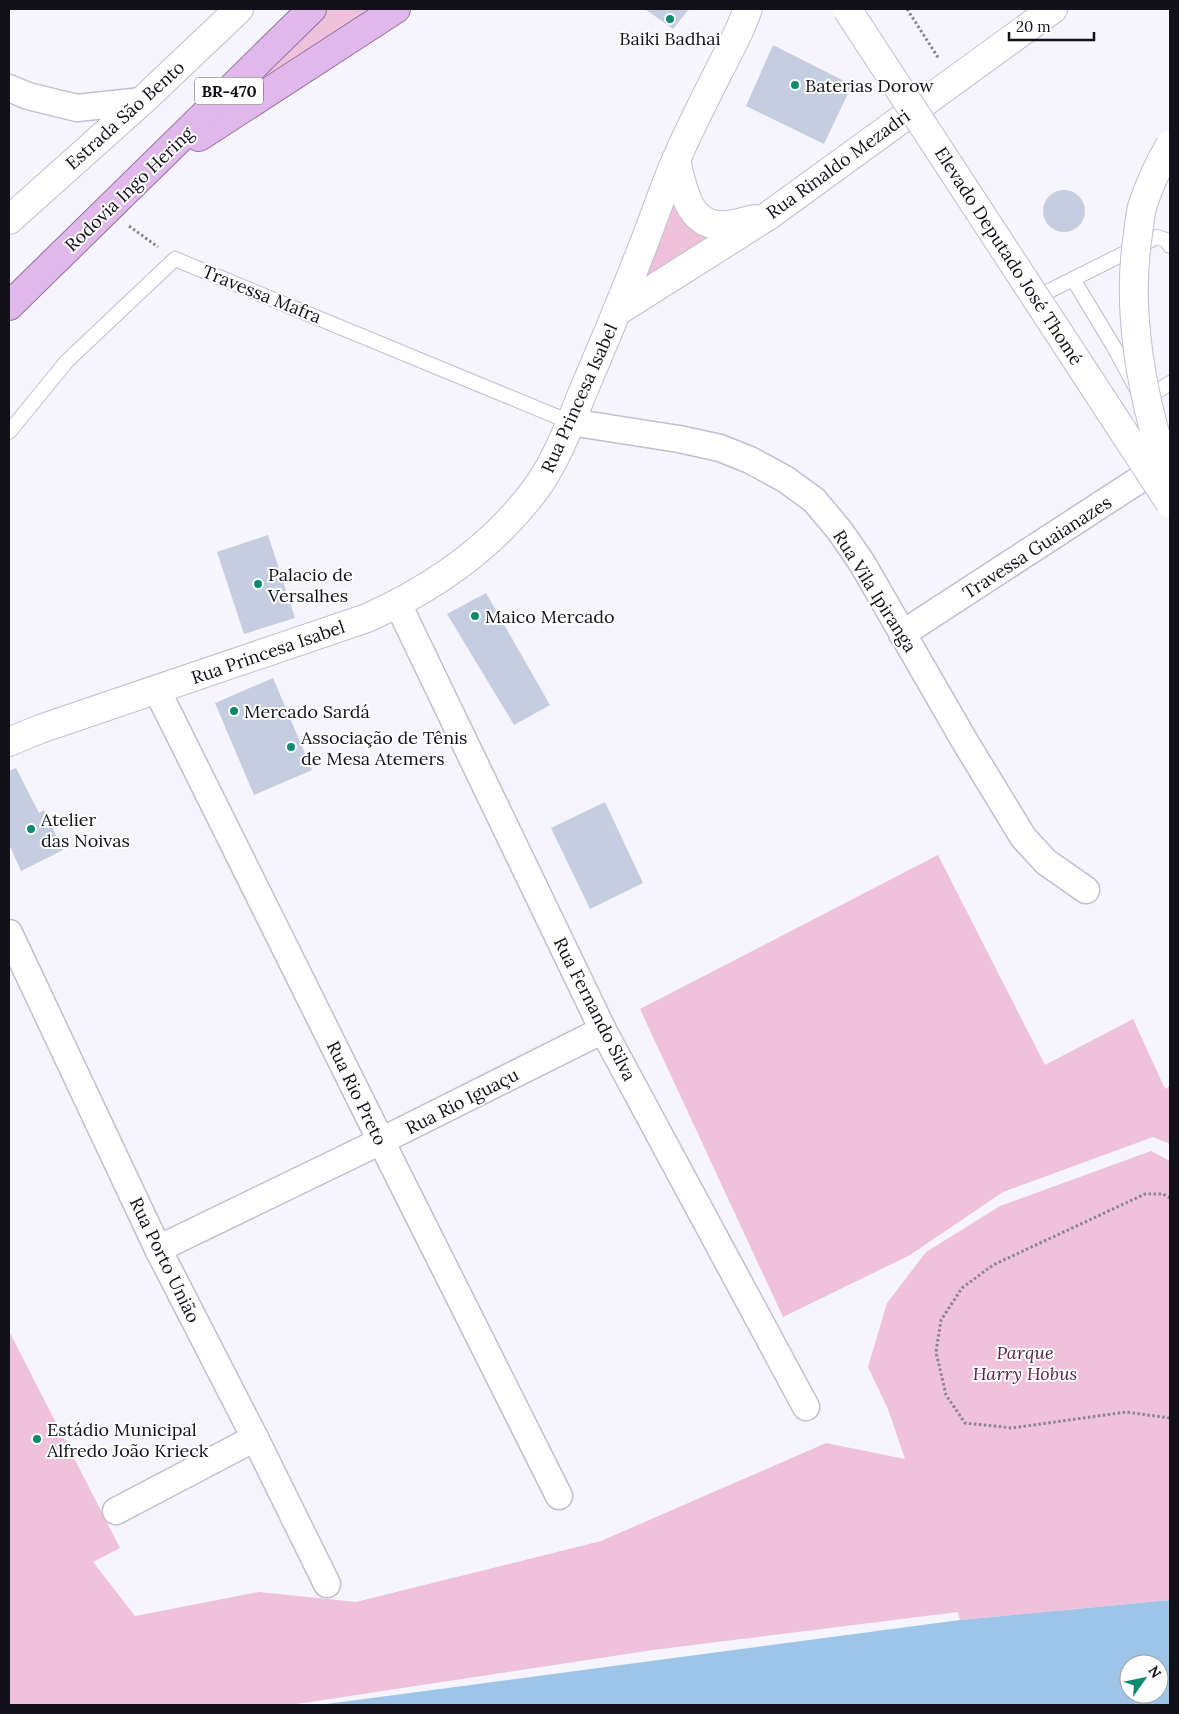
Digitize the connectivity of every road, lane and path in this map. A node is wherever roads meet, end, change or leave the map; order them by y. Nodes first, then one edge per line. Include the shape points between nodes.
1 (239, 9) edge
2 (312, 9) edge
3 (396, 9) edge
4 (748, 9) edge
5 (847, 9) edge
6 (907, 9) edge
7 (1053, 9) edge
8 (953, 81) junction
9 (9, 88) edge
10 (142, 101) junction
11 (911, 112) junction
12 (1170, 145) edge
13 (676, 160) junction
14 (146, 172) junction
15 (106, 210) junction
16 (768, 216) junction
17 (9, 220) edge
18 (1170, 246) edge
19 (175, 259) junction
20 (1073, 279) junction
21 (1032, 299) junction
22 (9, 306) edge
23 (618, 311) junction
24 (1170, 383) edge
25 (570, 422) junction
26 (9, 432) edge
27 (1170, 460) edge
28 (1159, 474) edge
29 (1170, 503) edge
30 (1170, 512) edge
31 (398, 604) junction
32 (902, 634) junction
33 (157, 690) junction
34 (9, 742) edge
35 (1086, 890) dead end
36 (9, 933) edge
37 (603, 1030) junction
38 (381, 1141) junction
39 (1170, 1198) edge
40 (158, 1249) junction
41 (806, 1407) dead end
42 (1170, 1418) edge
43 (255, 1438) junction
44 (560, 1496) dead end
45 (116, 1511) dead end
46 (327, 1584) dead end

1 - 10 street, Estrada São Bento
2 - 14 highway, Rodovia Ingo Hering / BR-470
3 - 14 highway
4 - 13 street, Rua Princesa Isabel
5 - 29 street, Elevado Deputado José Thomé, bridge
6 - 8 path
7 - 8 street, Rua Rinaldo Mezadri
8 - 11 street, Rua Rinaldo Mezadri
9 - 10 street via 77,108
10 - 17 street, Estrada São Bento
11 - 16 street, Rua Rinaldo Mezadri
11 - 21 street
12 - 28 street, bridge via 1142,209 1134,256 1134,314
13 - 16 street via 685,198 694,214 710,223 727,225
13 - 23 street, Rua Princesa Isabel
14 - 15 highway, Rodovia Ingo Hering / BR-470
15 - 19 path
15 - 22 highway, Rodovia Ingo Hering / BR-470
16 - 23 street, Rua Rinaldo Mezadri
18 - 20 lane via 1166,240 1157,237
19 - 25 lane, Travessa Mafra
19 - 26 lane via 67,361
20 - 21 lane
20 - 24 lane via 1136,388 1145,395
21 - 28 street
23 - 25 street, Rua Princesa Isabel
25 - 31 street, Rua Princesa Isabel via 540,482 503,526 464,562
25 - 32 street, Rua Vila Ipiranga via 720,448 785,479 814,500 840,531
27 - 28 street, Travessa Guaianazes
28 - 30 street
28 - 32 street, Travessa Guaianazes
31 - 33 street, Rua Princesa Isabel via 367,618
31 - 37 street, Rua Fernando Silva
32 - 35 street, Rua Vila Ipiranga via 1023,838 1046,862
33 - 34 street, Rua Princesa Isabel
33 - 38 street, Rua Rio Preto
36 - 40 street, Rua Porto União
37 - 38 street, Rua Rio Iguaçu
37 - 41 street, Rua Fernando Silva
38 - 40 street, Rua Rio Iguaçu
38 - 44 street, Rua Rio Preto
39 - 42 path via 1163,1194 1145,1194 993,1265 962,1288 941,1320 936,1352 946,1395 965,1422 1012,1428 1126,1412
40 - 43 street, Rua Porto União
43 - 45 street
43 - 46 street, Rua Porto União

